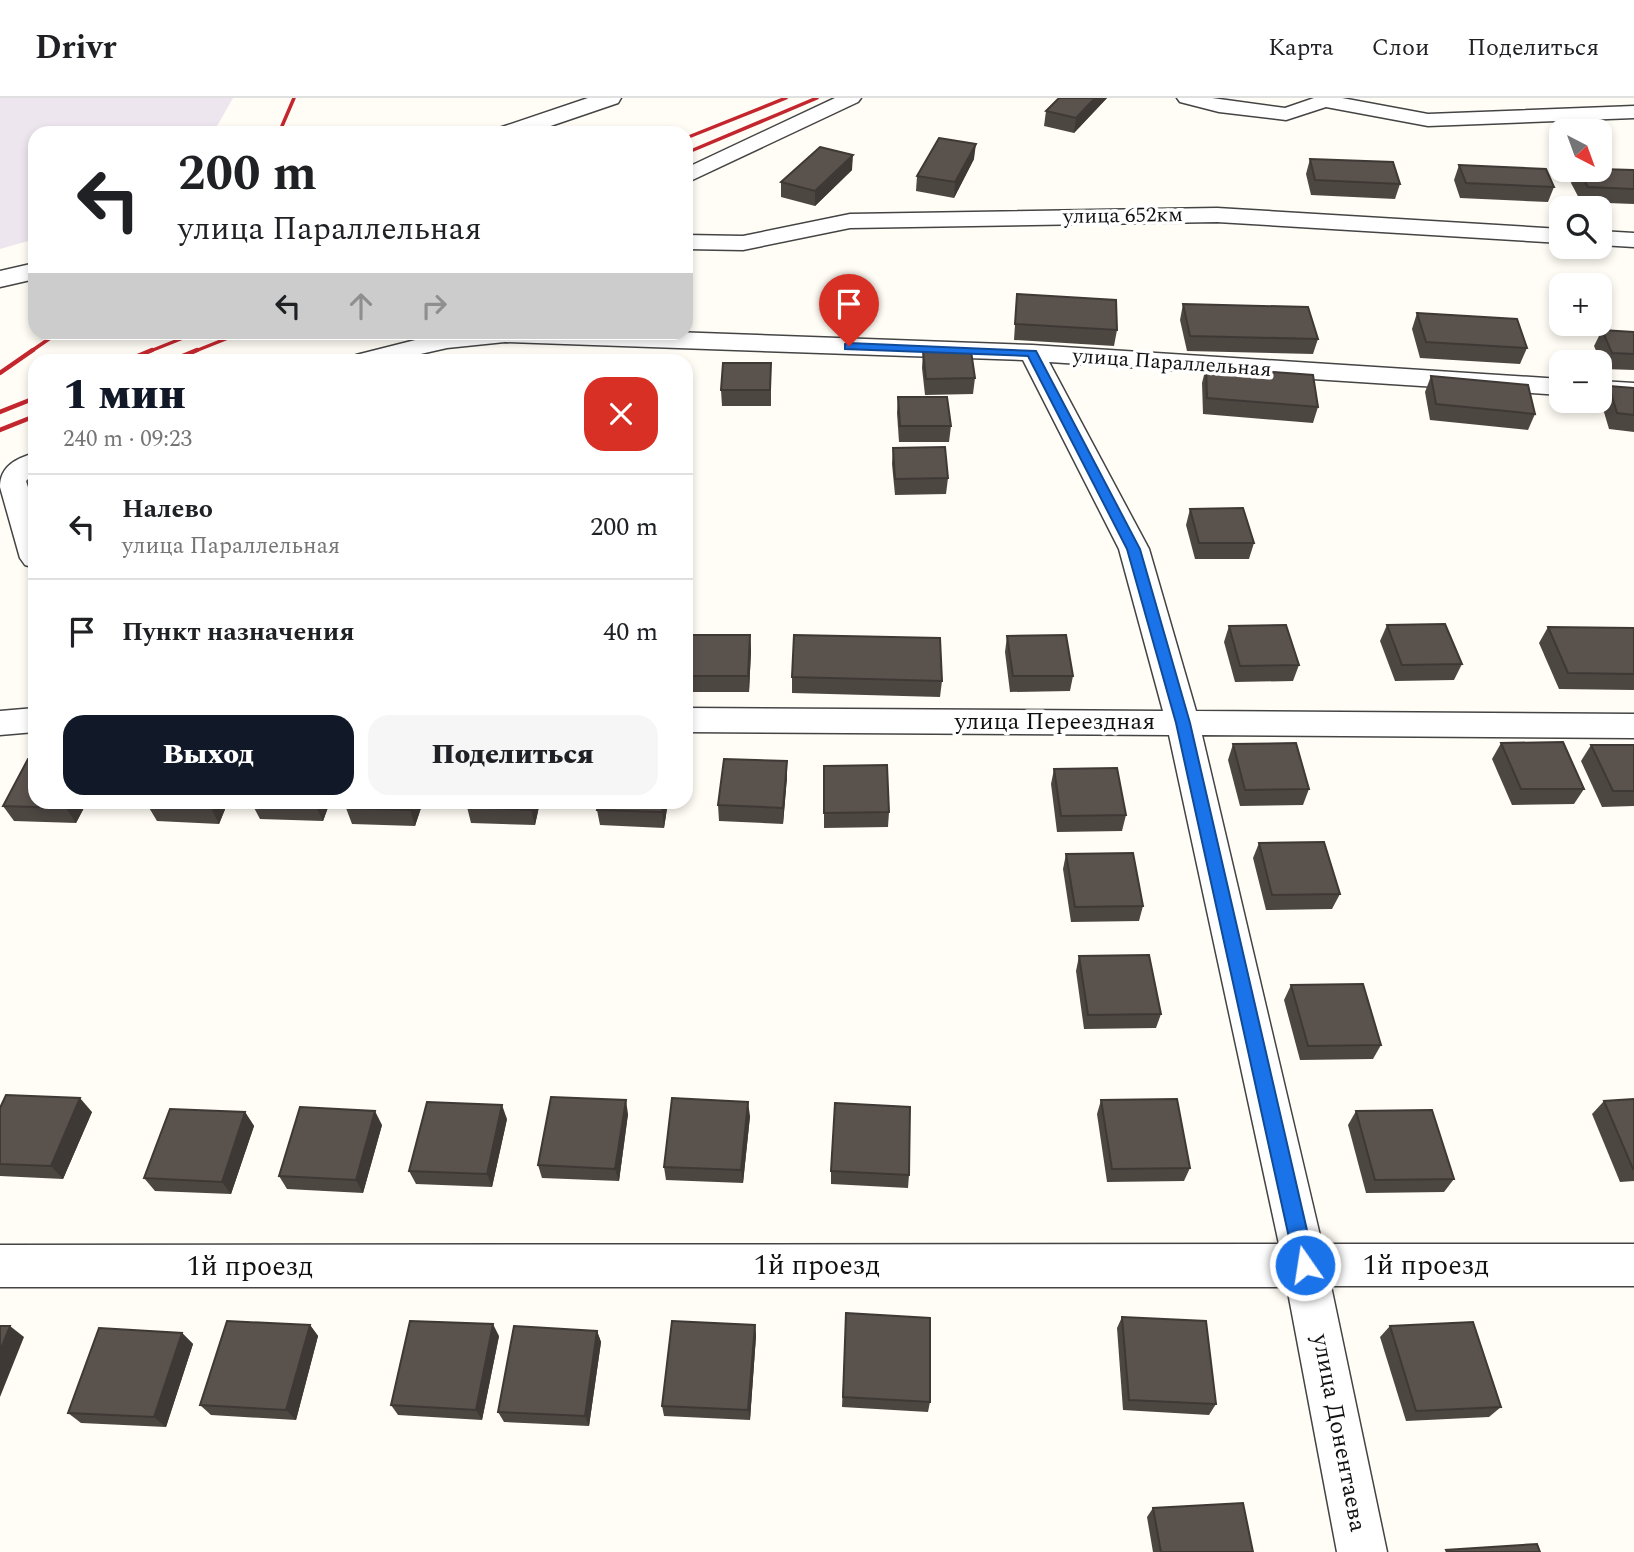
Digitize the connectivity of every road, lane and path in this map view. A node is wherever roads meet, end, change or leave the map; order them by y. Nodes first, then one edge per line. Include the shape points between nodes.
1 (610, 98) edge
2 (851, 98) edge
3 (1187, 98) edge
4 (1325, 100) edge
5 (1634, 112) edge
6 (528, 126) edge
7 (693, 173) edge
8 (1549, 235) edge
9 (1612, 239) edge
10 (1634, 240) edge
11 (693, 242) edge
12 (28, 273) edge
13 (0, 279) edge
14 (447, 340) edge
15 (671, 340) edge
16 (1032, 353) junction
17 (390, 354) edge
18 (1549, 386) edge
19 (1612, 390) edge
20 (1634, 391) edge
21 (28, 465) edge
22 (28, 534) edge
23 (693, 720) edge
24 (28, 721) edge
25 (0, 723) edge
26 (1183, 723) junction
27 (1634, 726) edge
28 (1305, 1265) junction
29 (1634, 1265) edge
30 (0, 1266) edge
31 (1363, 1552) edge

1 - 6 street
2 - 7 street
3 - 4 street via 1286,114
4 - 5 street via 1428,120
8 - 11 street, улица 652км via 1217,215 850,220 743,243
9 - 10 street
12 - 13 street
14 - 17 street, улица Параллельная
15 - 16 street, улица Параллельная
16 - 18 street, улица Параллельная
16 - 26 street, улица Донентаева via 1134,549
19 - 20 street
21 - 22 street via 12,480
23 - 26 street, улица Переездная
24 - 25 street
26 - 27 street, улица Переездная
26 - 28 street, улица Донентаева
28 - 29 street, 1й проезд
28 - 30 street, 1й проезд
28 - 31 street, улица Донентаева

